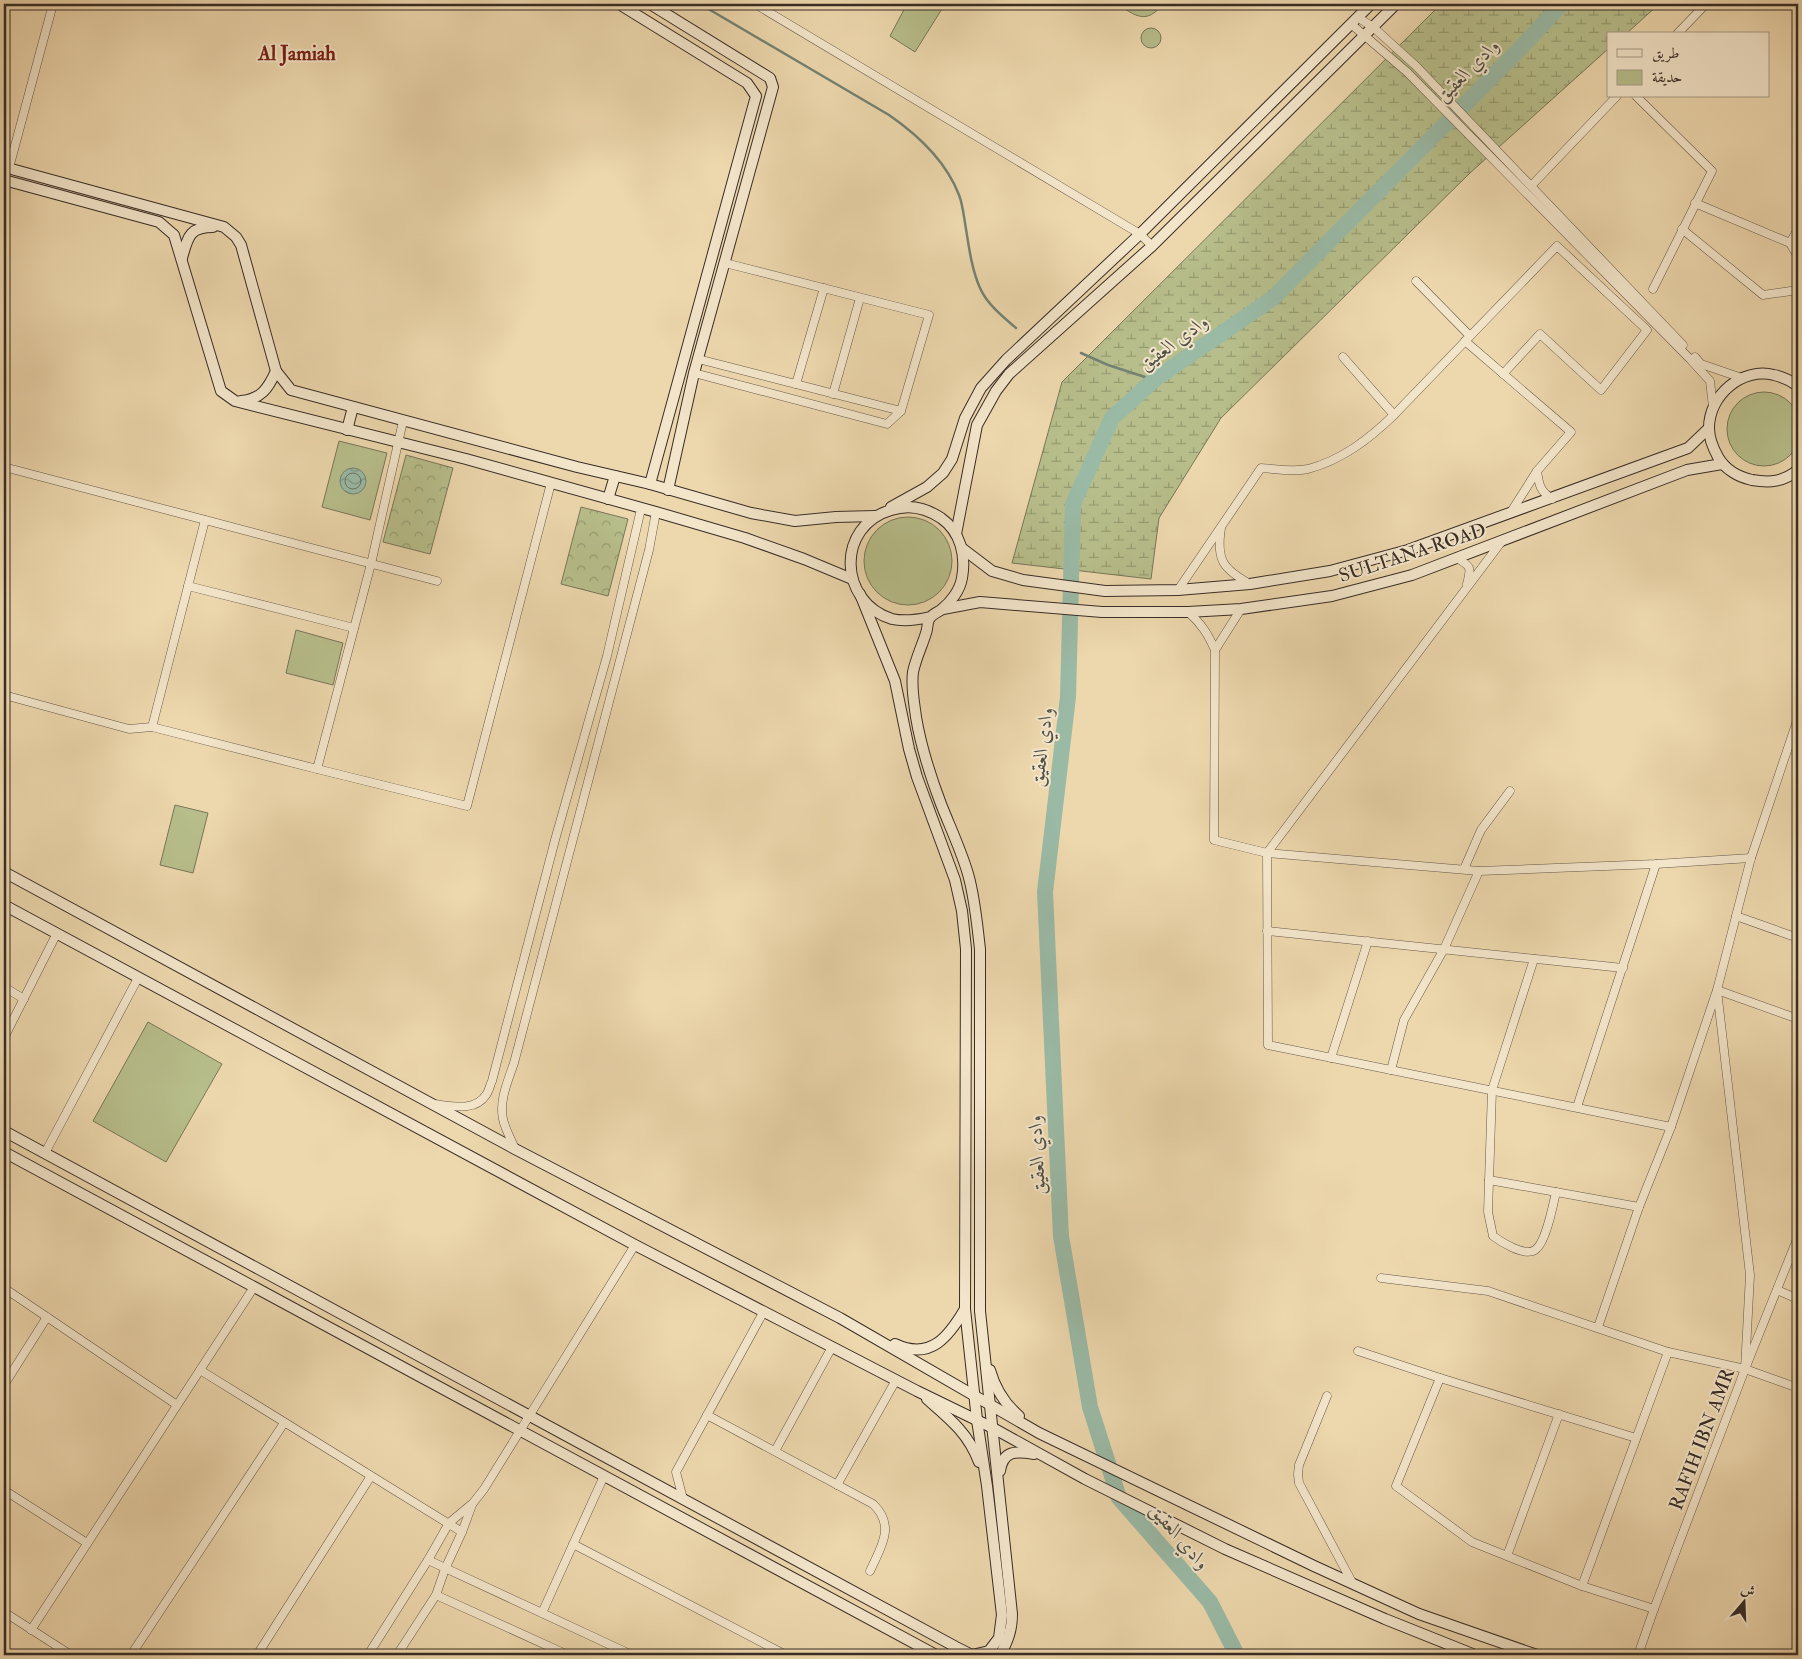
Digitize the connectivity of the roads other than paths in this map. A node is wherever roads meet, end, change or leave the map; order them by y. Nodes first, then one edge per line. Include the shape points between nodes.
1 (53, 4) edge
2 (619, 4) edge
3 (650, 4) edge
4 (755, 4) edge
5 (1371, 4) edge
6 (1396, 4) edge
7 (1706, 4) edge
8 (1354, 20) junction
9 (1373, 27) junction
10 (1679, 32) edge
11 (1365, 35) junction
12 (1615, 98) edge
13 (1638, 98) edge
14 (6, 167) edge
15 (4, 180) edge
16 (1532, 185) junction
17 (1695, 203) junction
18 (224, 227) junction
19 (1682, 229) junction
20 (1798, 229) edge
21 (1140, 234) junction
22 (1790, 243) junction
23 (1152, 246) junction
24 (1798, 257) edge
25 (182, 259) junction
26 (725, 263) junction
27 (1416, 282) dead end
28 (824, 288) junction
29 (1653, 289) dead end
30 (1798, 290) edge
31 (860, 298) junction
32 (1467, 339) junction
33 (1343, 357) dead end
34 (698, 359) junction
35 (276, 371) junction
36 (694, 373) junction
37 (1503, 374) junction
38 (1742, 378) junction
39 (796, 384) junction
40 (1798, 386) edge
41 (833, 394) junction
42 (235, 401) junction
43 (353, 407) junction
44 (1713, 407) junction
45 (901, 411) junction
46 (1394, 415) junction
47 (403, 421) junction
48 (1709, 428) junction
49 (347, 430) junction
50 (399, 442) junction
51 (1722, 464) junction
52 (4, 467) edge
53 (1798, 470) edge
54 (1537, 471) junction
55 (615, 476) junction
56 (551, 483) junction
57 (650, 484) junction
58 (668, 490) junction
59 (608, 499) junction
60 (1552, 499) junction
61 (642, 508) junction
62 (656, 512) junction
63 (1510, 513) junction
64 (879, 514) junction
65 (205, 520) junction
66 (1222, 526) junction
67 (956, 534) junction
68 (1502, 541) junction
69 (963, 550) junction
70 (1457, 558) junction
71 (371, 564) junction
72 (852, 579) junction
73 (437, 581) dead end
74 (1250, 584) junction
75 (188, 586) junction
76 (1466, 587) junction
77 (1178, 590) junction
78 (860, 594) junction
79 (943, 609) junction
80 (1241, 610) junction
81 (1188, 612) junction
82 (930, 617) junction
83 (354, 628) junction
84 (1215, 650) junction
85 (4, 695) edge
86 (1798, 718) edge
87 (152, 727) junction
88 (1790, 744) junction
89 (1798, 747) edge
90 (317, 769) junction
91 (1510, 791) dead end
92 (1267, 853) junction
93 (1751, 858) junction
94 (1656, 864) junction
95 (1464, 869) junction
96 (1479, 871) junction
97 (4, 872) edge
98 (4, 905) edge
99 (1736, 916) junction
100 (1267, 931) junction
101 (57, 933) junction
102 (1798, 938) edge
103 (1368, 941) junction
104 (1444, 949) junction
105 (1534, 959) junction
106 (1623, 968) junction
107 (138, 978) junction
108 (4, 987) edge
109 (1717, 990) junction
110 (24, 999) junction
111 (1798, 1019) edge
112 (4, 1038) edge
113 (498, 1057) junction
114 (1332, 1058) junction
115 (514, 1063) junction
116 (1391, 1070) junction
117 (1492, 1090) junction
118 (430, 1103) junction
119 (1577, 1107) junction
120 (1671, 1127) junction
121 (4, 1131) edge
122 (515, 1149) junction
123 (4, 1152) edge
124 (45, 1153) junction
125 (1489, 1180) junction
126 (1556, 1192) junction
127 (1639, 1207) junction
128 (1798, 1236) edge
129 (636, 1245) junction
130 (1381, 1278) dead end
131 (254, 1287) junction
132 (4, 1288) edge
133 (1777, 1290) junction
134 (1798, 1299) edge
135 (965, 1309) junction
136 (764, 1311) junction
137 (47, 1317) junction
138 (840, 1318) junction
139 (1598, 1327) junction
140 (982, 1340) junction
141 (832, 1347) junction
142 (1358, 1351) dead end
143 (1668, 1352) junction
144 (1745, 1368) junction
145 (200, 1370) junction
146 (1440, 1378) junction
147 (896, 1380) junction
148 (4, 1385) edge
149 (1798, 1388) edge
150 (917, 1391) junction
151 (974, 1395) junction
152 (1327, 1396) dead end
153 (177, 1405) junction
154 (990, 1405) junction
155 (1559, 1414) junction
156 (707, 1415) junction
157 (530, 1416) junction
158 (977, 1420) junction
159 (284, 1423) junction
160 (993, 1428) junction
161 (520, 1430) junction
162 (1039, 1433) junction
163 (1636, 1438) junction
164 (775, 1452) junction
165 (1040, 1455) junction
166 (371, 1476) junction
167 (604, 1476) junction
168 (837, 1484) junction
169 (999, 1484) junction
170 (987, 1486) junction
171 (4, 1490) edge
172 (683, 1499) junction
173 (473, 1503) junction
174 (449, 1523) junction
175 (462, 1532) junction
176 (87, 1543) junction
177 (573, 1544) junction
178 (1507, 1556) junction
179 (428, 1560) junction
180 (444, 1569) junction
181 (870, 1571) dead end
182 (1353, 1584) junction
183 (1582, 1586) junction
184 (436, 1595) junction
185 (1654, 1609) junction
186 (4, 1612) edge
187 (542, 1613) junction
188 (31, 1630) junction
189 (924, 1652) edge
190 (71, 1655) edge
191 (131, 1655) edge
192 (257, 1655) edge
193 (368, 1655) edge
194 (397, 1655) edge
195 (568, 1655) edge
196 (632, 1655) edge
197 (786, 1655) edge
198 (936, 1655) edge
199 (1000, 1655) edge
200 (1475, 1655) edge
201 (1537, 1655) edge
202 (1638, 1655) edge

1 - 14 street
2 - 57 main road via 748,82 756,96
3 - 26 main road via 770,78 773,87
4 - 21 street
5 - 8 main road
6 - 9 main road
7 - 10 street
8 - 9 street
8 - 11 street
8 - 21 main road
9 - 11 main road
9 - 16 street via 1416,66
11 - 23 main road
11 - 44 street via 1407,72 1690,358 1710,381
12 - 16 street
13 - 17 street via 1712,171
14 - 18 main road
15 - 25 main road via 159,222 174,235
16 - 38 street via 1701,364
17 - 19 street
17 - 22 street
18 - 25 main road via 201,227 188,237
18 - 35 main road via 241,245
19 - 29 street
19 - 30 street via 1763,295
20 - 22 street
21 - 23 street
21 - 64 main road via 1006,360 981,388 943,473 927,487
22 - 24 street
23 - 67 main road via 1009,374 996,391 977,426
25 - 42 main road via 221,391
26 - 28 street
26 - 34 main road
27 - 32 street
28 - 31 street
28 - 39 street
31 - 41 street
31 - 45 street via 928,316
32 - 37 street
32 - 37 street via 1557,246 1647,330 1601,390 1540,334
32 - 46 street
33 - 46 street
34 - 36 main road
34 - 39 street
35 - 42 main road via 263,393 252,400
35 - 43 main road via 291,390
36 - 45 street via 887,424
36 - 58 main road
37 - 54 street via 1571,432
38 - 40 main road via 1773,374
38 - 44 main road via 1725,390
39 - 41 street
41 - 45 street
42 - 49 main road
43 - 47 main road
43 - 49 main road
44 - 48 main road
46 - 66 street via 1370,438 1328,462 1307,469 1261,468
47 - 50 street
47 - 55 main road
48 - 51 main road via 1712,446
48 - 60 main road, SULTANA ROAD via 1688,448
49 - 50 main road
50 - 56 main road
50 - 71 street
51 - 53 main road via 1740,478 1766,483 1782,480
51 - 68 main road, SULTANA ROAD via 1687,470
52 - 65 street
54 - 60 street via 1538,483 1544,494
54 - 63 street
55 - 57 main road
55 - 59 main road
56 - 59 main road
56 - 90 street via 467,806
57 - 58 main road
58 - 64 main road via 751,513 795,521
59 - 61 main road
60 - 63 main road, SULTANA ROAD
61 - 62 main road
61 - 113 street via 607,656
62 - 72 main road via 804,558
62 - 115 street via 649,550
63 - 74 main road, SULTANA ROAD via 1398,552 1330,571
64 - 67 main road via 899,507 916,507 932,512
64 - 72 main road via 857,536 851,552
65 - 71 street
65 - 75 street
66 - 74 street via 1219,542 1224,565
66 - 77 street
67 - 69 main road
68 - 70 main road, SULTANA ROAD
68 - 76 street
69 - 77 main road, SULTANA ROAD via 992,571 1023,580 1105,591
69 - 79 main road via 962,582
70 - 76 street via 1471,570
70 - 80 main road, SULTANA ROAD via 1412,575 1332,596
71 - 73 street
71 - 83 street
72 - 78 main road
74 - 77 main road, SULTANA ROAD
75 - 83 street
75 - 87 street
76 - 92 street
78 - 82 main road via 878,612 894,619 911,621
78 - 135 main road via 896,681 909,749 955,880 962,912 966,949
79 - 81 main road, SULTANA ROAD via 980,602 1102,612
79 - 82 main road
80 - 81 main road, SULTANA ROAD
80 - 84 street
81 - 84 street via 1207,632
82 - 140 main road via 914,670 912,689 928,769 969,876 980,949
83 - 90 street
84 - 92 street via 1214,840
85 - 87 street via 129,729
86 - 88 street
87 - 90 street
88 - 89 street
88 - 93 street
91 - 95 street via 1481,830
92 - 95 street
92 - 100 street
93 - 94 street
93 - 99 street
94 - 96 street
94 - 106 street
95 - 96 street
96 - 104 street
97 - 118 main road
98 - 101 main road
99 - 102 street
99 - 109 street
100 - 103 street
100 - 114 street via 1268,1045
101 - 107 main road
101 - 110 street
103 - 104 street
103 - 114 street
104 - 105 street
104 - 116 street via 1404,1020
105 - 106 street
105 - 117 street
106 - 119 street
107 - 124 street
107 - 129 main road
108 - 110 street
109 - 111 street
109 - 120 street
109 - 144 street via 1750,1275
110 - 112 street
113 - 115 street
113 - 118 street via 486,1096 473,1106
114 - 116 street
115 - 122 street via 502,1109
116 - 117 street
117 - 119 street
117 - 125 street
118 - 122 main road
119 - 120 street
120 - 127 street
121 - 124 main road
122 - 138 main road
123 - 131 main road
124 - 157 main road
125 - 126 street
125 - 126 street via 1488,1212 1493,1236 1505,1245 1530,1252 1536,1250 1543,1240
126 - 127 street
127 - 139 street
128 - 133 street, RAFIH IBN AMR
129 - 136 main road
129 - 157 street
130 - 139 street via 1488,1291
131 - 145 street
131 - 161 main road
132 - 137 street
133 - 134 street
133 - 144 street, RAFIH IBN AMR
135 - 138 main road via 937,1344 915,1350
135 - 151 main road
136 - 141 main road
136 - 156 street
137 - 148 street
137 - 153 street
138 - 151 main road
139 - 143 street
140 - 154 main road
140 - 162 main road via 999,1392 1008,1406
141 - 147 main road
141 - 164 street
142 - 146 street
143 - 144 street
143 - 163 street
144 - 149 street
144 - 185 street, RAFIH IBN AMR
145 - 153 street
145 - 159 street
146 - 155 street
146 - 178 street via 1396,1486 1472,1542
147 - 150 main road
147 - 168 street
150 - 158 main road
150 - 170 main road via 968,1439
151 - 154 main road
151 - 158 main road
152 - 182 street via 1299,1465 1299,1483
153 - 176 street
154 - 160 main road
154 - 162 main road
155 - 163 street
155 - 178 street
156 - 164 street
156 - 172 street via 676,1472
157 - 161 street
157 - 172 main road
158 - 160 main road
158 - 170 main road
159 - 166 street
159 - 191 street
160 - 165 main road
160 - 169 main road
161 - 167 main road
161 - 173 street
162 - 182 main road
163 - 183 street
164 - 168 street
165 - 169 main road via 1017,1451 1006,1456 1000,1469
165 - 200 main road via 1225,1549
166 - 174 street
166 - 192 street
167 - 177 street
167 - 189 main road
168 - 181 street via 873,1504 885,1521 886,1533
169 - 199 main road via 1012,1614 1012,1630
170 - 172 main road via 1002,1615 999,1638 989,1651 972,1655
171 - 176 street
173 - 174 street
173 - 175 street
174 - 175 street
174 - 179 street
175 - 180 street
176 - 188 street
177 - 187 street
177 - 197 street
178 - 183 street
179 - 180 street
179 - 193 street
180 - 184 street
180 - 187 street
182 - 201 main road via 1419,1614
183 - 185 street
184 - 194 street
184 - 195 street
185 - 202 street, RAFIH IBN AMR
186 - 188 street
187 - 196 street
188 - 190 street
189 - 198 main road

